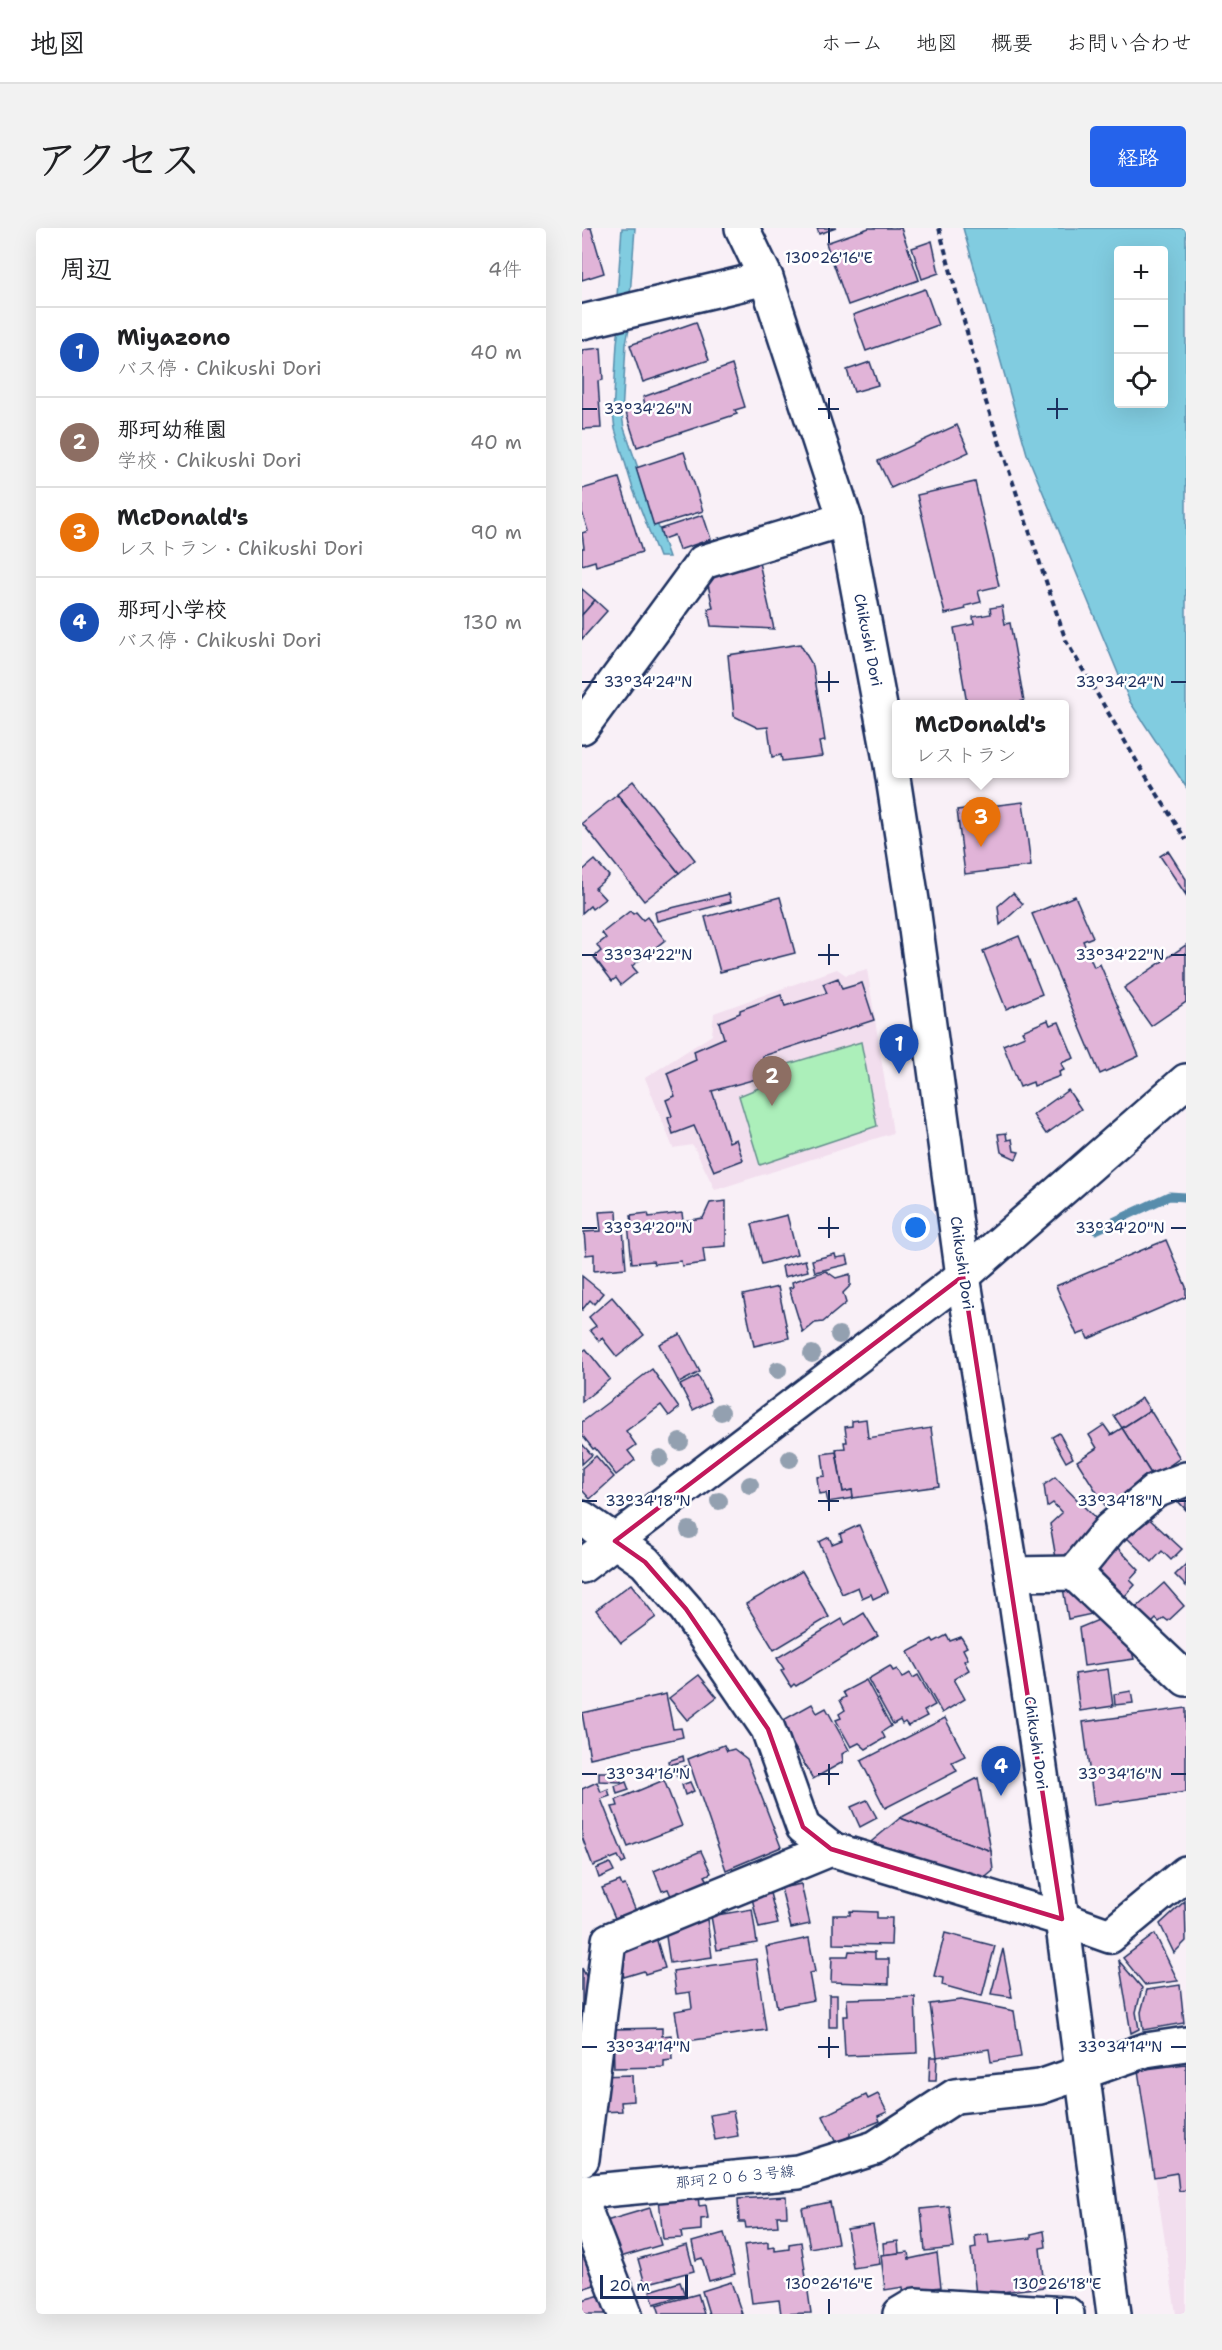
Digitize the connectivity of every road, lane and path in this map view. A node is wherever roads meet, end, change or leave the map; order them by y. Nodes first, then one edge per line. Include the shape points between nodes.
1 (742, 228) edge
2 (939, 228) edge
3 (766, 278) junction
4 (582, 322) edge
5 (845, 519) junction
6 (582, 727) edge
7 (892, 772) edge
8 (893, 778) edge
9 (1186, 840) edge
10 (1186, 1081) edge
11 (963, 1276) junction
12 (1186, 1479) edge
13 (582, 1518) edge
14 (615, 1541) junction
15 (582, 1566) edge
16 (1074, 1573) junction
17 (1012, 1574) junction
18 (1186, 1679) edge
19 (831, 1849) junction
20 (1186, 1873) edge
21 (1062, 1919) junction
22 (595, 1947) edge
23 (1186, 2044) edge
24 (1082, 2072) junction
25 (582, 2159) edge
26 (582, 2192) edge
27 (582, 2203) edge
28 (625, 2314) edge
29 (900, 2314) edge
30 (1067, 2314) edge
31 (1114, 2314) edge

1 - 3 street, Chikushi Dori
2 - 9 path via 985,399 1066,642
3 - 4 street
3 - 5 street, Chikushi Dori
5 - 6 street via 703,562
5 - 7 street, Chikushi Dori
8 - 11 street, Chikushi Dori
10 - 11 street
11 - 14 street
11 - 17 street, Chikushi Dori
12 - 16 street via 1155,1491 1110,1529
13 - 14 street
14 - 15 street
14 - 19 street via 645,1562 686,1609 768,1729 803,1827
16 - 17 street
16 - 18 street
17 - 21 street, Chikushi Dori
19 - 21 street
19 - 22 street
20 - 21 street via 1110,1936
21 - 24 street, Chikushi Dori
22 - 25 street
23 - 24 street, 那珂２０６３号線 via 1146,2050
24 - 26 street, 那珂２０６３号線 via 1040,2087 955,2096 875,2148 798,2172
24 - 31 street, Chikushi Dori
27 - 28 street
29 - 30 street via 915,2306

